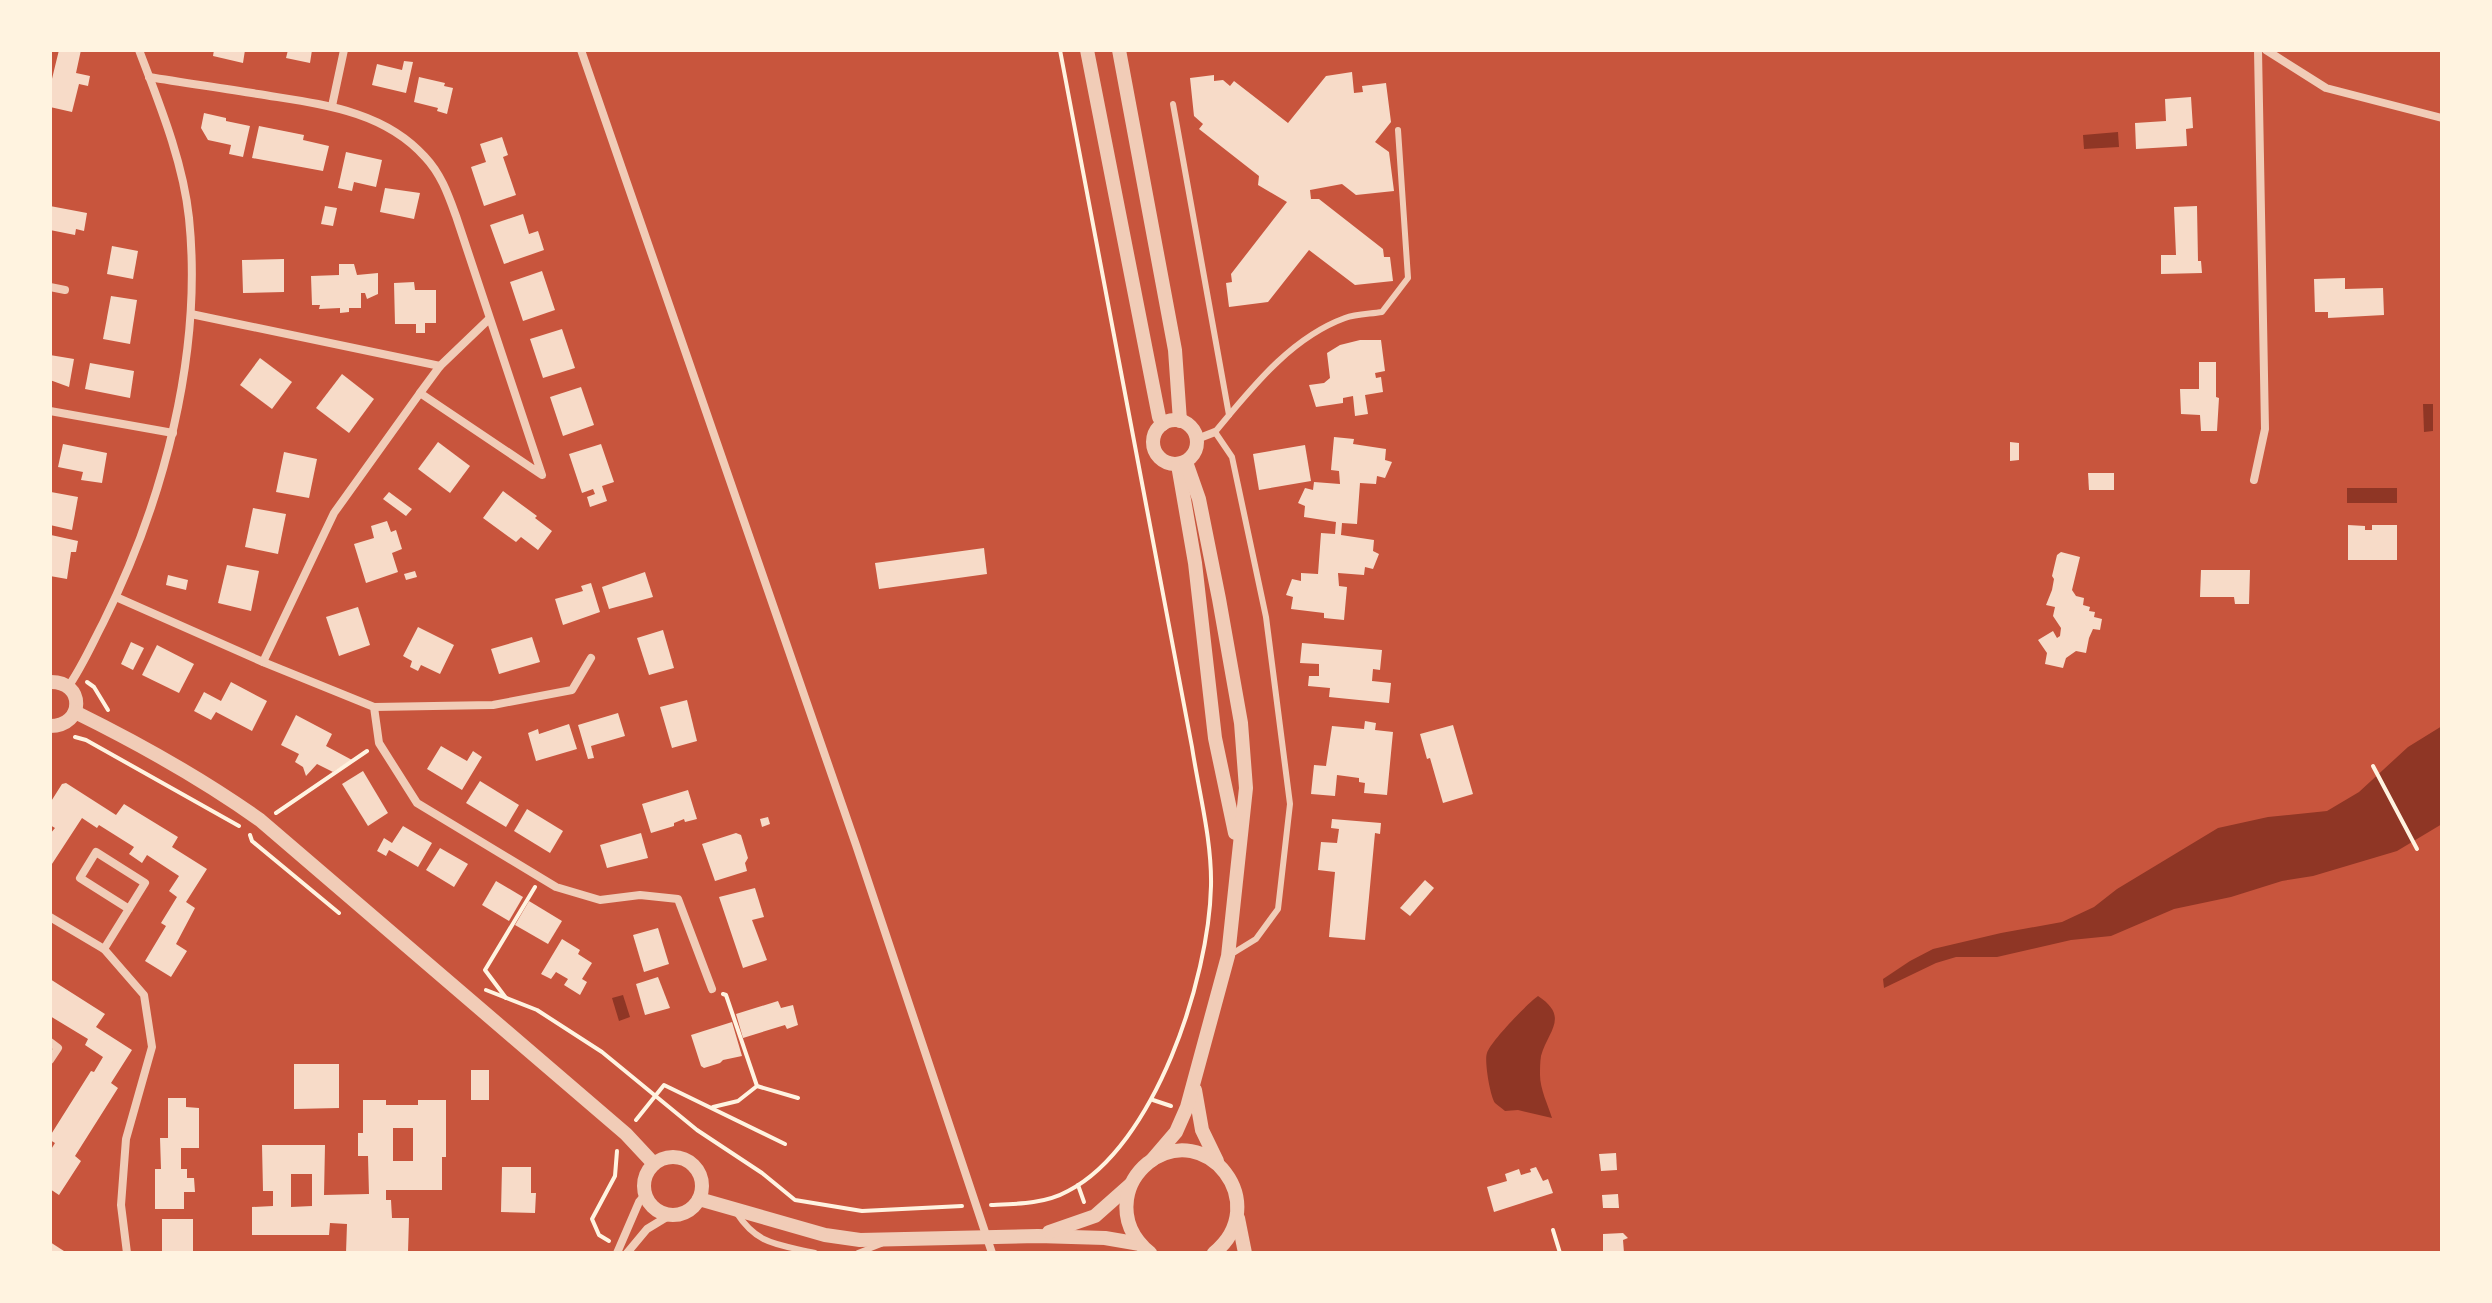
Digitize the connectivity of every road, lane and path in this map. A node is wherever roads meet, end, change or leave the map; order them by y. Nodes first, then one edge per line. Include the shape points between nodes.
1 (139, 50) edge
2 (344, 50) edge
3 (581, 50) edge
4 (1060, 50) edge
5 (1087, 50) edge
6 (1119, 50) edge
7 (2258, 50) edge
8 (2266, 50) edge
9 (149, 77) junction
10 (1173, 104) dead end
11 (332, 106) junction
12 (2442, 118) edge
13 (1398, 130) dead end
14 (50, 287) edge
15 (65, 290) dead end
16 (191, 314) junction
17 (489, 319) junction
18 (440, 366) junction
19 (420, 393) junction
20 (50, 411) edge
21 (1229, 415) junction
22 (1180, 421) junction
23 (1163, 424) junction
24 (1215, 432) junction
25 (173, 433) junction
26 (1197, 439) junction
27 (1182, 463) junction
28 (2254, 480) dead end
29 (116, 597) junction
30 (591, 658) dead end
31 (263, 662) junction
32 (50, 682) edge
33 (68, 687) junction
34 (374, 707) junction
35 (75, 712) junction
36 (50, 726) edge
37 (69, 735) dead end
38 (379, 743) junction
39 (2373, 766) dead end
40 (276, 813) dead end
41 (1238, 849) junction
42 (2417, 849) dead end
43 (540, 878) junction
44 (129, 909) junction
45 (50, 917) edge
46 (348, 920) dead end
47 (104, 949) junction
48 (1228, 956) junction
49 (712, 989) dead end
50 (726, 995) dead end
51 (506, 999) dead end
52 (50, 1042) edge
53 (50, 1060) edge
54 (757, 1086) junction
55 (1194, 1086) junction
56 (655, 1094) junction
57 (798, 1098) dead end
58 (711, 1108) junction
59 (619, 1137) junction
60 (785, 1144) dead end
61 (617, 1151) junction
62 (1152, 1160) junction
63 (654, 1164) junction
64 (1219, 1165) junction
65 (1132, 1184) junction
66 (646, 1194) junction
67 (699, 1199) junction
68 (736, 1212) junction
69 (670, 1215) junction
70 (1238, 1216) junction
71 (1553, 1230) dead end
72 (1038, 1236) junction
73 (890, 1240) junction
74 (1145, 1249) edge
75 (621, 1251) edge
76 (127, 1253) edge
77 (815, 1253) edge
78 (858, 1253) edge
79 (992, 1253) edge
80 (1214, 1253) edge
81 (1245, 1253) edge
82 (1560, 1253) edge

1 - 9 street
2 - 11 street
3 - 79 street
4 - 56 path via 1208,846 1207,923 1186,1015 1168,1062 1144,1113 1099,1168 1066,1193 1020,1203 862,1211 795,1200
5 - 23 street
6 - 22 street via 1175,350
7 - 28 street via 2265,429
8 - 12 street via 2326,88
9 - 11 street
9 - 16 street via 189,216
10 - 21 lane
11 - 17 street via 396,131 442,179
13 - 21 lane via 1408,278 1382,312 1345,318 1298,343
14 - 15 street
16 - 18 street
16 - 25 street
17 - 18 street
17 - 19 street via 542,475
18 - 19 street
19 - 31 street via 334,513
20 - 25 street
21 - 24 lane
22 - 23 street
22 - 26 street via 1192,427
23 - 27 street via 1154,436 1154,450 1164,462
24 - 26 street
24 - 48 lane via 1232,457 1266,617 1290,804 1278,909 1256,939
25 - 29 street via 142,536
26 - 27 street via 1195,452
27 - 41 street via 1215,738
27 - 41 street via 1199,499 1241,723 1246,788
29 - 31 street
29 - 33 street
30 - 34 street via 572,690 493,705
31 - 34 street
32 - 33 street
33 - 35 street via 76,698
34 - 38 street
35 - 36 street via 66,723
35 - 59 street via 177,764 260,820
37 - 46 path via 235,826 246,826 252,841
38 - 40 path
38 - 43 street via 417,803
39 - 42 path
41 - 48 street
43 - 49 street via 600,900 640,895 678,899
43 - 51 path via 485,970
44 - 44 street via 145,883 96,852 80,878
44 - 47 street
45 - 47 street
47 - 76 street via 144,995 152,1047 126,1139 121,1205
48 - 55 street
50 - 54 path
52 - 53 street via 58,1048
54 - 57 path
54 - 58 path via 738,1101
55 - 62 street via 1176,1132
55 - 64 street via 1202,1130
56 - 58 path via 664,1085
56 - 59 path
58 - 60 path
59 - 61 path
59 - 61 path
59 - 63 street
61 - 75 path via 615,1176 592,1219 599,1235
62 - 64 street via 1186,1151
62 - 65 street
63 - 66 street via 645,1181
63 - 67 street via 672,1157 691,1162 702,1179
64 - 70 street via 1234,1187
65 - 72 street via 1095,1216
65 - 74 street via 1126,1210 1130,1228
66 - 69 street via 650,1205
66 - 75 street
67 - 68 street
67 - 69 street via 687,1212
68 - 73 street via 825,1235
68 - 77 lane via 763,1240
69 - 75 street
70 - 80 street via 1231,1235
70 - 81 street
71 - 82 path
72 - 73 street
72 - 74 street via 1105,1238
73 - 78 lane

